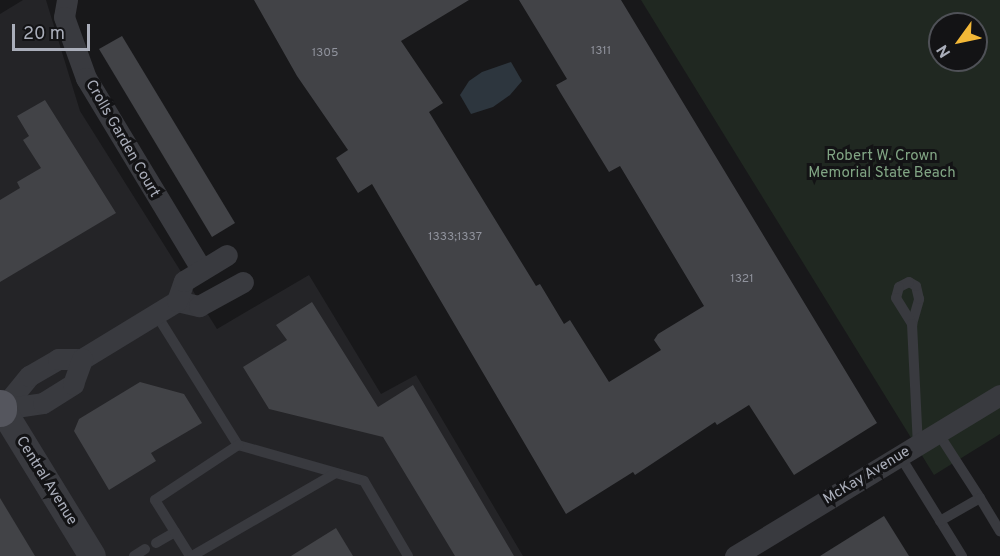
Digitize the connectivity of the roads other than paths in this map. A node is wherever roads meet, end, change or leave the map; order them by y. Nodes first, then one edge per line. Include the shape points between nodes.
1 (67, 0) edge
2 (227, 255) dead end
3 (202, 270) junction
4 (243, 282) dead end
5 (177, 301) junction
6 (156, 314) junction
7 (912, 324) dead end
8 (82, 359) junction
9 (1000, 395) edge
10 (1, 408) edge
11 (938, 433) junction
12 (238, 445) junction
13 (909, 450) junction
14 (336, 473) junction
15 (980, 498) junction
16 (940, 521) junction
17 (1000, 531) edge
18 (175, 532) junction
19 (156, 543) dead end
20 (145, 549) dead end
21 (92, 556) edge
22 (134, 556) edge
23 (191, 556) edge
24 (408, 556) edge
25 (735, 556) edge
26 (962, 556) edge

1 - 3 street, Crolls Garden Court via 64,17 68,32 91,88
2 - 3 street
3 - 5 street via 184,281
4 - 5 street via 199,306
5 - 6 street
6 - 8 street
6 - 12 lane
7 - 13 lane
8 - 10 street via 58,359 29,376
8 - 10 street via 73,384 43,403
9 - 11 street, McKay Avenue
10 - 21 street, Central Avenue
11 - 13 street, McKay Avenue
11 - 15 lane
12 - 14 lane
12 - 18 lane via 155,500
13 - 16 lane
13 - 25 street, McKay Avenue
14 - 23 lane
14 - 24 lane via 364,481
15 - 16 lane
15 - 17 lane
16 - 26 lane
18 - 19 lane
18 - 23 lane
20 - 22 lane

